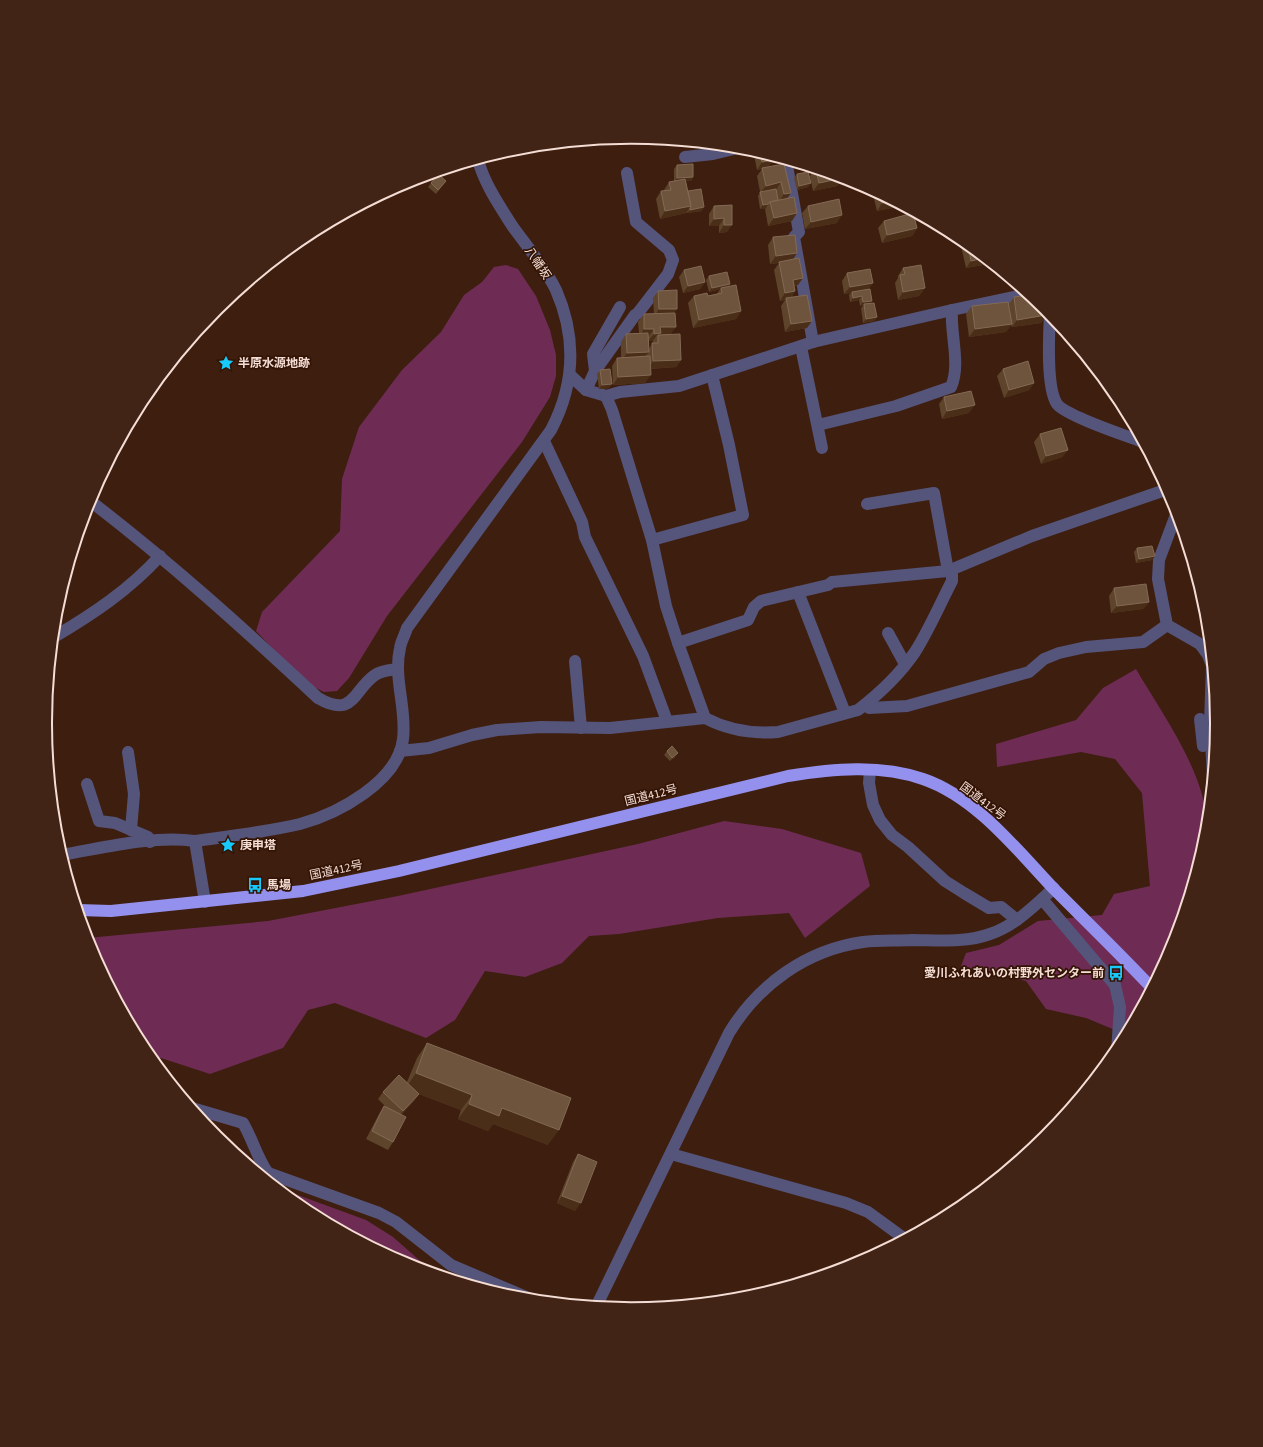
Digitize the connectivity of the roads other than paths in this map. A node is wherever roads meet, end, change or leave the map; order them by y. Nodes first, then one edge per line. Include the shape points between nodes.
1 (711, 150) edge
2 (685, 157) dead end
3 (480, 165) edge
4 (787, 166) edge
5 (627, 172) dead end
6 (1022, 295) edge
7 (620, 307) dead end
8 (952, 310) junction
9 (1050, 323) edge
10 (813, 342) junction
11 (801, 347) junction
12 (595, 371) junction
13 (570, 375) junction
14 (712, 375) junction
15 (586, 390) junction
16 (606, 396) junction
17 (818, 425) junction
18 (1136, 439) edge
19 (544, 441) junction
20 (822, 448) dead end
21 (1162, 490) edge
22 (867, 504) dead end
23 (95, 505) edge
24 (1174, 520) edge
25 (652, 540) junction
26 (160, 556) junction
27 (948, 570) junction
28 (798, 592) junction
29 (1167, 625) junction
30 (888, 633) dead end
31 (59, 634) edge
32 (678, 643) junction
33 (1207, 653) edge
34 (575, 661) dead end
35 (905, 664) junction
36 (398, 669) junction
37 (866, 705) junction
38 (1211, 707) edge
39 (845, 713) junction
40 (705, 718) junction
41 (1200, 719) dead end
42 (667, 721) junction
43 (581, 728) junction
44 (1211, 740) edge
45 (400, 751) junction
46 (128, 752) dead end
47 (1211, 753) edge
48 (870, 770) junction
49 (87, 784) dead end
50 (131, 830) junction
51 (195, 841) junction
52 (150, 842) junction
53 (67, 854) edge
54 (1054, 888) junction
55 (1042, 899) junction
56 (205, 902) junction
57 (83, 910) edge
58 (1018, 920) junction
59 (1149, 985) edge
60 (1118, 1037) edge
61 (200, 1110) edge
62 (671, 1154) junction
63 (254, 1163) edge
64 (901, 1236) edge
65 (509, 1290) edge
66 (598, 1302) edge

1 - 2 street
3 - 13 street, 八幡坂 via 490,191 555,289 570,336
4 - 10 street via 799,232 794,237
5 - 12 street via 636,222 669,250 674,260 668,274
6 - 8 street
7 - 12 street via 593,354
8 - 10 street
8 - 17 street via 956,376 951,387 896,406
9 - 18 street via 1049,363 1057,404 1072,414
10 - 11 street
11 - 14 street
11 - 17 street
12 - 15 street
13 - 15 street
13 - 19 street, 八幡坂 via 559,414
14 - 16 street via 679,386 620,392
14 - 25 street via 730,445 743,515
15 - 16 street
16 - 25 street
17 - 20 street
19 - 36 street, 八幡坂 via 407,628 400,649
19 - 42 street via 582,522 585,537 643,656
21 - 27 street via 1032,536
22 - 27 street via 934,493
23 - 26 street
24 - 29 street via 1159,560 1158,573
25 - 32 street via 666,606
26 - 31 street via 121,593 92,615
26 - 36 street via 327,704 339,706 352,701 380,671
27 - 28 street via 832,582
27 - 35 street via 952,574 952,581 914,653
28 - 32 street via 761,601 754,607 748,620
28 - 39 street
29 - 33 street via 1200,644
29 - 37 street via 1143,642 1086,647 1059,653 1044,659 1029,672 907,706 869,708
30 - 35 street
32 - 40 street
34 - 43 street
35 - 37 street
36 - 45 street, 八幡坂 via 404,719
37 - 39 street
38 - 44 street
39 - 40 street via 766,733 738,730
40 - 42 street
41 - 47 street via 1204,750
42 - 43 street via 610,728
43 - 45 street via 541,726 497,730 430,748
45 - 51 street, 八幡坂 via 389,771 373,787 323,816 300,824
46 - 50 street via 134,794
48 - 54 highway, 国道412号 via 924,779 962,801 996,827
48 - 56 highway, 国道412号 via 840,770 788,776 399,871 303,891
48 - 58 street via 872,805 892,835 945,881 989,908 1001,907
49 - 50 street via 99,821 116,823
50 - 52 street via 148,838
51 - 52 street, 八幡坂 via 181,839
51 - 56 street
52 - 53 street, 八幡坂
54 - 55 street
54 - 59 highway, 国道412号
55 - 58 street
55 - 60 street via 1115,985 1120,1007
56 - 57 highway, 国道412号 via 111,911
58 - 62 street via 974,938 878,941 846,945 808,958 785,972 751,1002 739,1017 726,1038
61 - 63 street via 243,1123 253,1140
62 - 64 street via 846,1203 868,1212
62 - 66 street
63 - 65 street via 268,1173 379,1213 396,1222 451,1265

